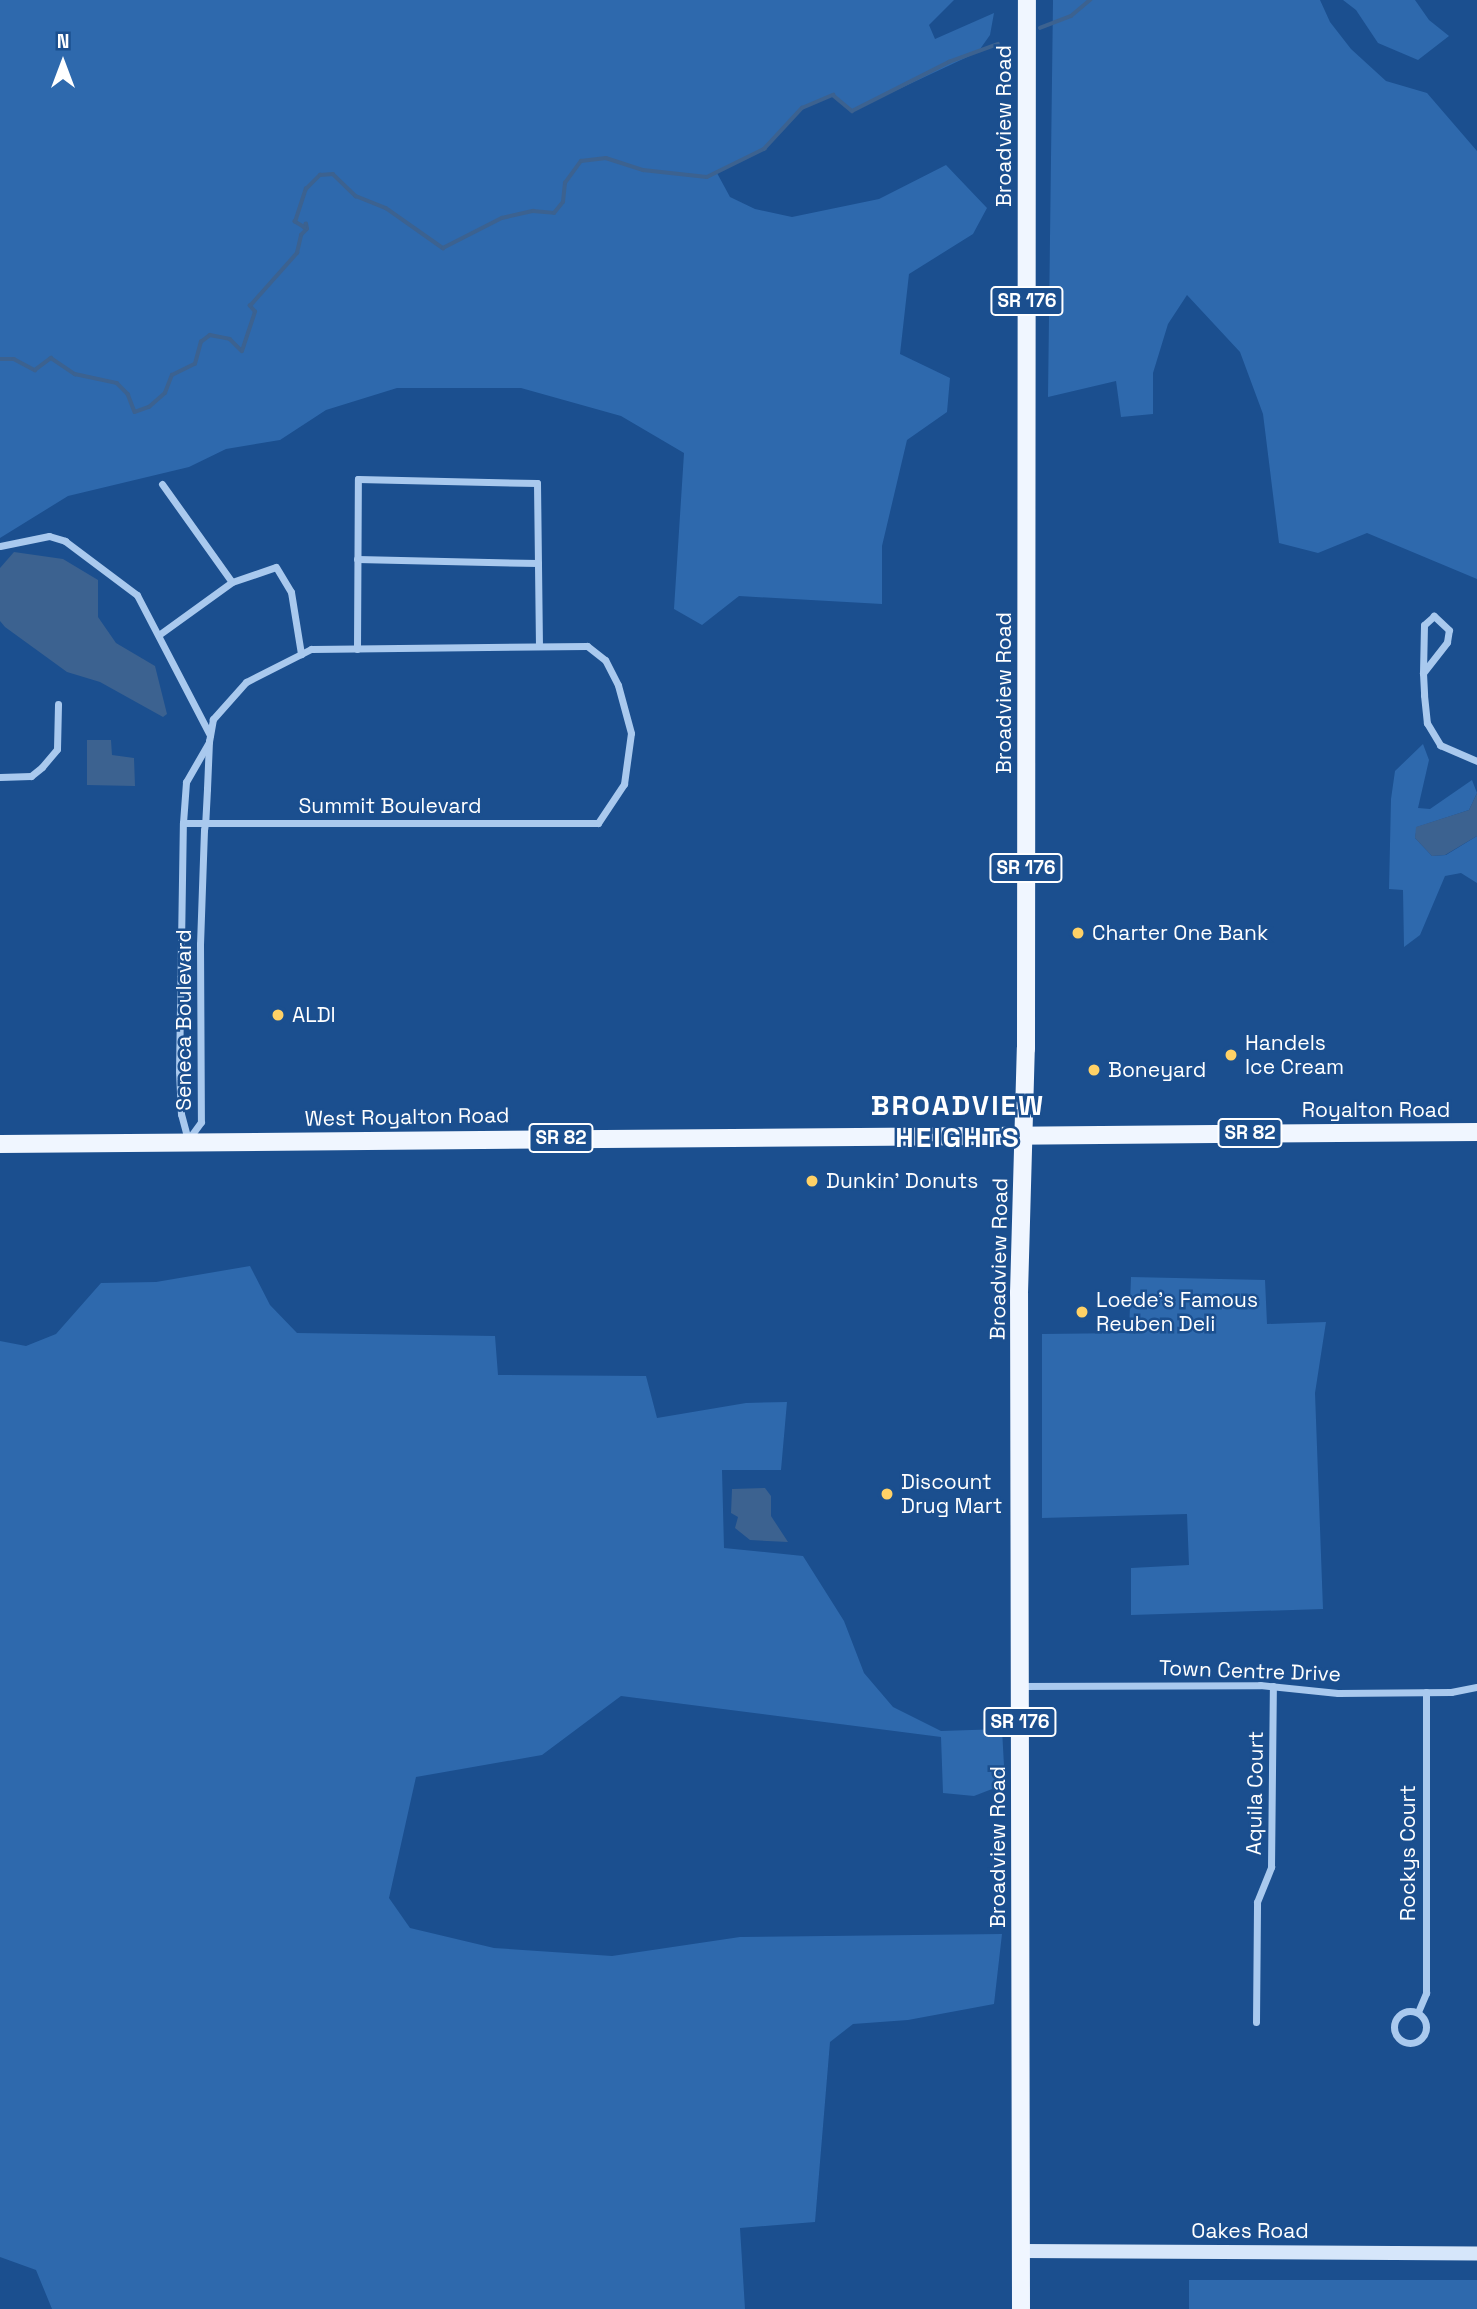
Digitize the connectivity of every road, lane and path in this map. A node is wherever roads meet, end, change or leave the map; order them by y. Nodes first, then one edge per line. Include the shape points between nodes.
1 (1027, 0) edge
2 (162, 484) dead end
3 (0, 546) edge
4 (358, 559) junction
5 (538, 563) junction
6 (232, 582) junction
7 (160, 634) junction
8 (539, 646) junction
9 (357, 649) junction
10 (301, 654) junction
11 (1423, 673) junction
12 (58, 704) dead end
13 (210, 738) junction
14 (1477, 761) edge
15 (0, 777) edge
16 (183, 823) junction
17 (205, 823) junction
18 (597, 823) joint
19 (1477, 1132) edge
20 (1024, 1134) junction
21 (188, 1140) junction
22 (0, 1143) edge
23 (1020, 1686) junction
24 (1273, 1686) junction
25 (1477, 1687) edge
26 (1426, 1692) junction
27 (1418, 2012) junction
28 (1256, 2022) dead end
29 (1022, 2251) junction
30 (1477, 2253) edge
31 (1021, 2309) edge

1 - 20 main road, Broadview Road / SR 176
2 - 6 street
3 - 7 street via 49,536 65,541 136,594
4 - 5 street
4 - 5 street via 358,479 468,481 537,483
4 - 9 street
5 - 8 street
6 - 7 street
6 - 10 street via 276,567 291,592
7 - 13 street
8 - 9 street, Seneca Boulevard
8 - 18 street, Seneca Boulevard via 587,646 605,660 618,685 631,733 624,784
9 - 10 street, Seneca Boulevard via 311,649
10 - 13 street, Seneca Boulevard via 246,682 213,719
11 - 11 street via 1447,642 1449,630 1434,616 1424,625
11 - 14 street via 1427,723 1440,745
12 - 15 street via 57,749 50,758 31,776
13 - 16 street, Seneca Boulevard via 194,760 186,782
13 - 17 street, Seneca Boulevard
16 - 17 street, Summit Boulevard
16 - 21 street, Seneca Boulevard via 179,1071 181,1114
17 - 18 street, Summit Boulevard
17 - 21 street, Seneca Boulevard via 201,1122
19 - 20 main road, Royalton Road / SR 82
20 - 21 main road, West Royalton Road / SR 82
20 - 23 main road, Broadview Road / SR 176 via 1019,1280
21 - 22 main road, West Royalton Road / SR 82
23 - 24 street, Town Centre Drive
23 - 29 main road, Broadview Road / SR 176
24 - 26 street, Town Centre Drive via 1317,1692
24 - 28 street, Aquila Court via 1271,1867 1256,1902
25 - 26 street, Town Centre Drive
26 - 27 street, Rockys Court via 1426,1993
27 - 27 street, Rockys Court via 1402,2012 1395,2020 1397,2036 1405,2042 1416,2042 1424,2035 1427,2025
29 - 30 street, Oakes Road
29 - 31 main road, Broadview Road / SR 176

